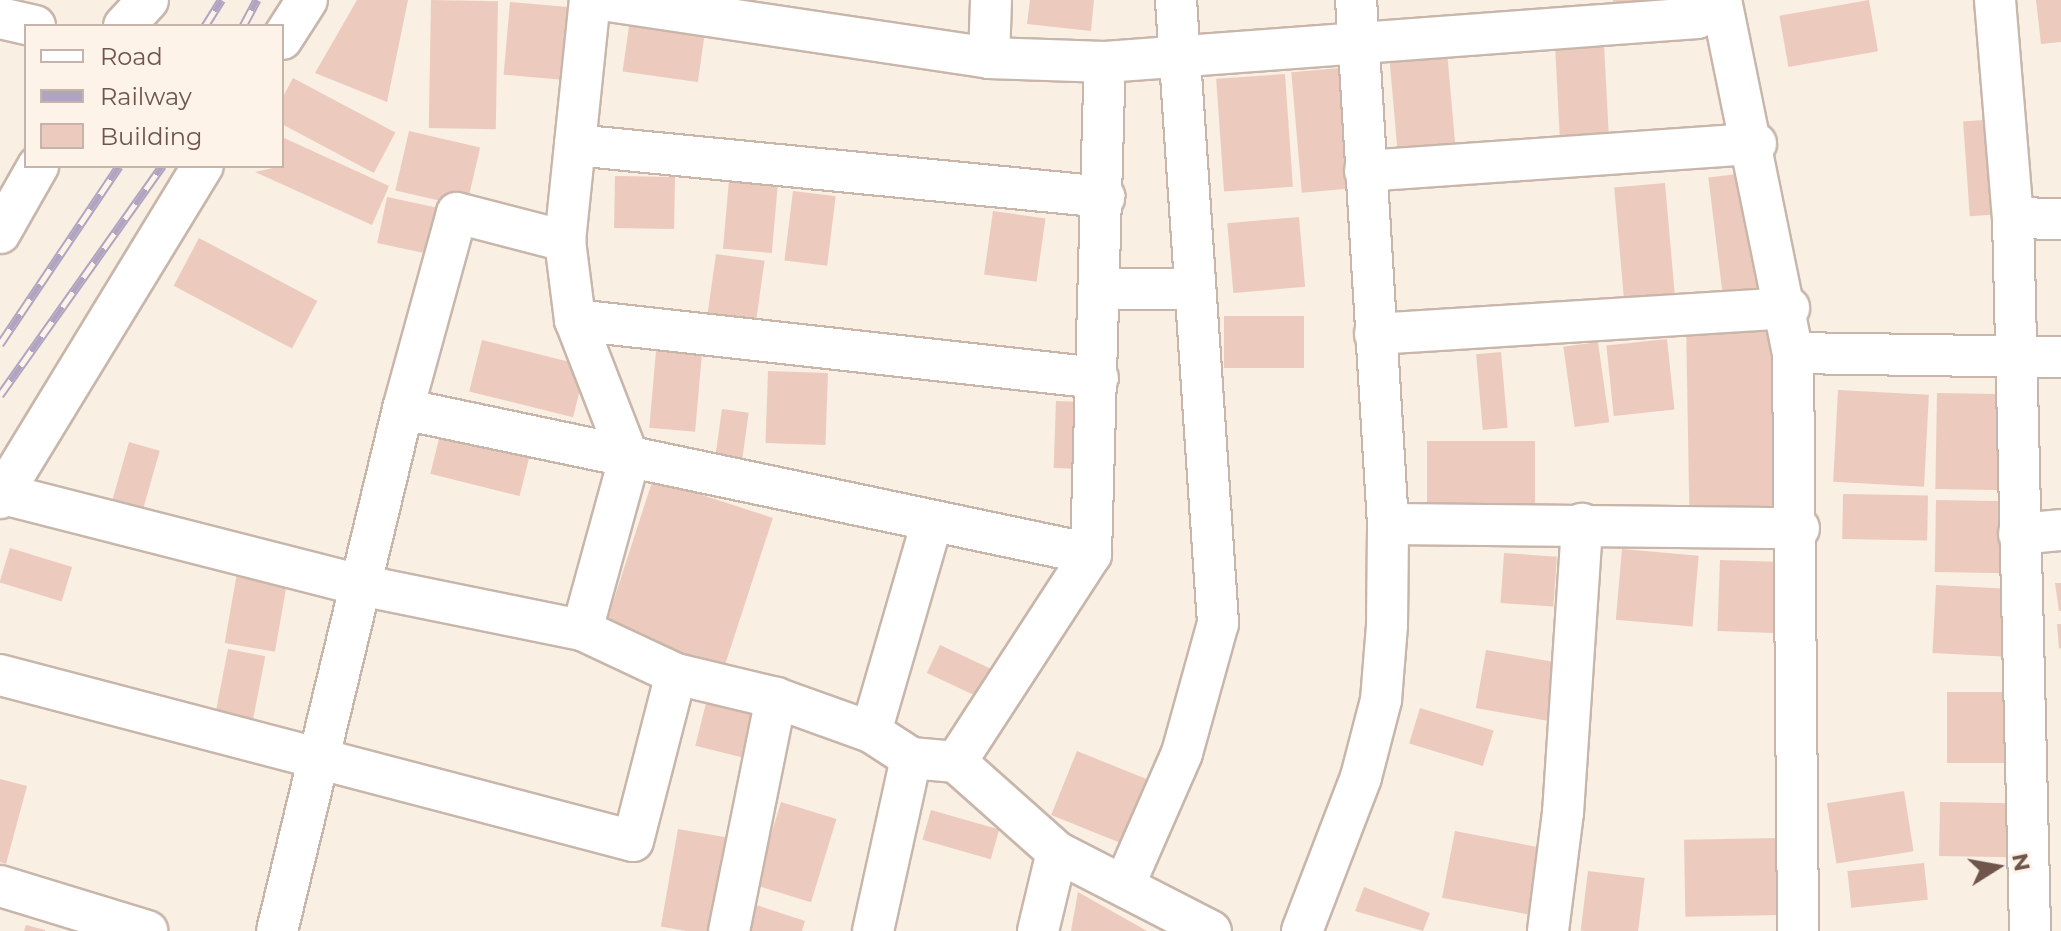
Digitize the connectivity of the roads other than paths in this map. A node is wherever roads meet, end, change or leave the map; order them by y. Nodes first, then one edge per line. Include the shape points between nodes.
1 (148, 0) edge
2 (307, 0) edge
3 (590, 0) edge
4 (602, 0) edge
5 (991, 0) edge
6 (1176, 0) edge
7 (1356, 0) edge
8 (1721, 0) edge
9 (1995, 0) edge
10 (838, 16) edge
11 (1466, 16) edge
12 (0, 18) edge
13 (26, 24) edge
14 (126, 24) edge
15 (284, 36) edge
16 (1359, 44) junction
17 (989, 58) junction
18 (1178, 60) junction
19 (1105, 62) junction
20 (1756, 144) junction
21 (575, 145) junction
22 (37, 168) edge
23 (202, 168) edge
24 (1365, 171) junction
25 (1104, 197) junction
26 (2013, 218) junction
27 (2061, 219) edge
28 (0, 233) edge
29 (565, 241) junction
30 (1101, 289) junction
31 (1193, 289) junction
32 (1789, 308) junction
33 (575, 320) junction
34 (1375, 334) junction
35 (1793, 353) junction
36 (2061, 357) edge
37 (2017, 358) junction
38 (1098, 378) junction
39 (403, 409) junction
40 (629, 459) junction
41 (1, 496) edge
42 (1388, 524) junction
43 (1582, 524) junction
44 (931, 525) junction
45 (1799, 528) junction
46 (2061, 530) edge
47 (2019, 534) junction
48 (1091, 554) junction
49 (355, 584) junction
50 (582, 630) junction
51 (676, 674) junction
52 (0, 675) edge
53 (776, 698) junction
54 (871, 732) junction
55 (911, 758) junction
56 (956, 762) junction
57 (316, 763) junction
58 (1057, 852) junction
59 (0, 886) edge
60 (1124, 886) junction
61 (147, 931) edge
62 (277, 931) edge
63 (729, 931) edge
64 (873, 931) edge
65 (1038, 931) edge
66 (1211, 931) edge
67 (1302, 931) edge
68 (1548, 931) edge
69 (1798, 931) edge
70 (2030, 931) edge

1 - 14 street
2 - 15 street
3 - 21 street
4 - 10 street
5 - 17 street
6 - 18 street
7 - 16 street
8 - 11 street via 1697,18
8 - 20 street
9 - 26 street
10 - 17 street
11 - 16 street
12 - 13 street
16 - 18 street
16 - 24 street
17 - 19 street
18 - 19 street
18 - 31 street
19 - 25 street
20 - 24 street
20 - 32 street
21 - 25 street
21 - 29 street
22 - 28 street
23 - 41 street
24 - 34 street
25 - 30 street
26 - 27 street
26 - 37 street
29 - 33 street
29 - 39 street via 457,213
30 - 31 street
30 - 38 street
31 - 60 street via 1218,623 1182,753
32 - 34 street
32 - 35 street
33 - 38 street
33 - 40 street
34 - 42 street
35 - 37 street
35 - 45 street
36 - 37 street
37 - 47 street
38 - 48 street
39 - 40 street
39 - 49 street
40 - 44 street
40 - 50 street
41 - 49 street
42 - 43 street
42 - 67 street via 1381,700 1361,777
43 - 45 street
43 - 68 street via 1563,813
44 - 48 street
44 - 54 street
45 - 69 street
46 - 47 street
47 - 70 street
48 - 56 street
49 - 50 street
49 - 57 street
50 - 51 street
51 - 53 street
51 - 57 street via 633,841
52 - 57 street
53 - 54 street
53 - 63 street
54 - 55 street
55 - 56 street
55 - 64 street
56 - 58 street
57 - 62 street
58 - 60 street
58 - 65 street
59 - 61 street
60 - 66 street

